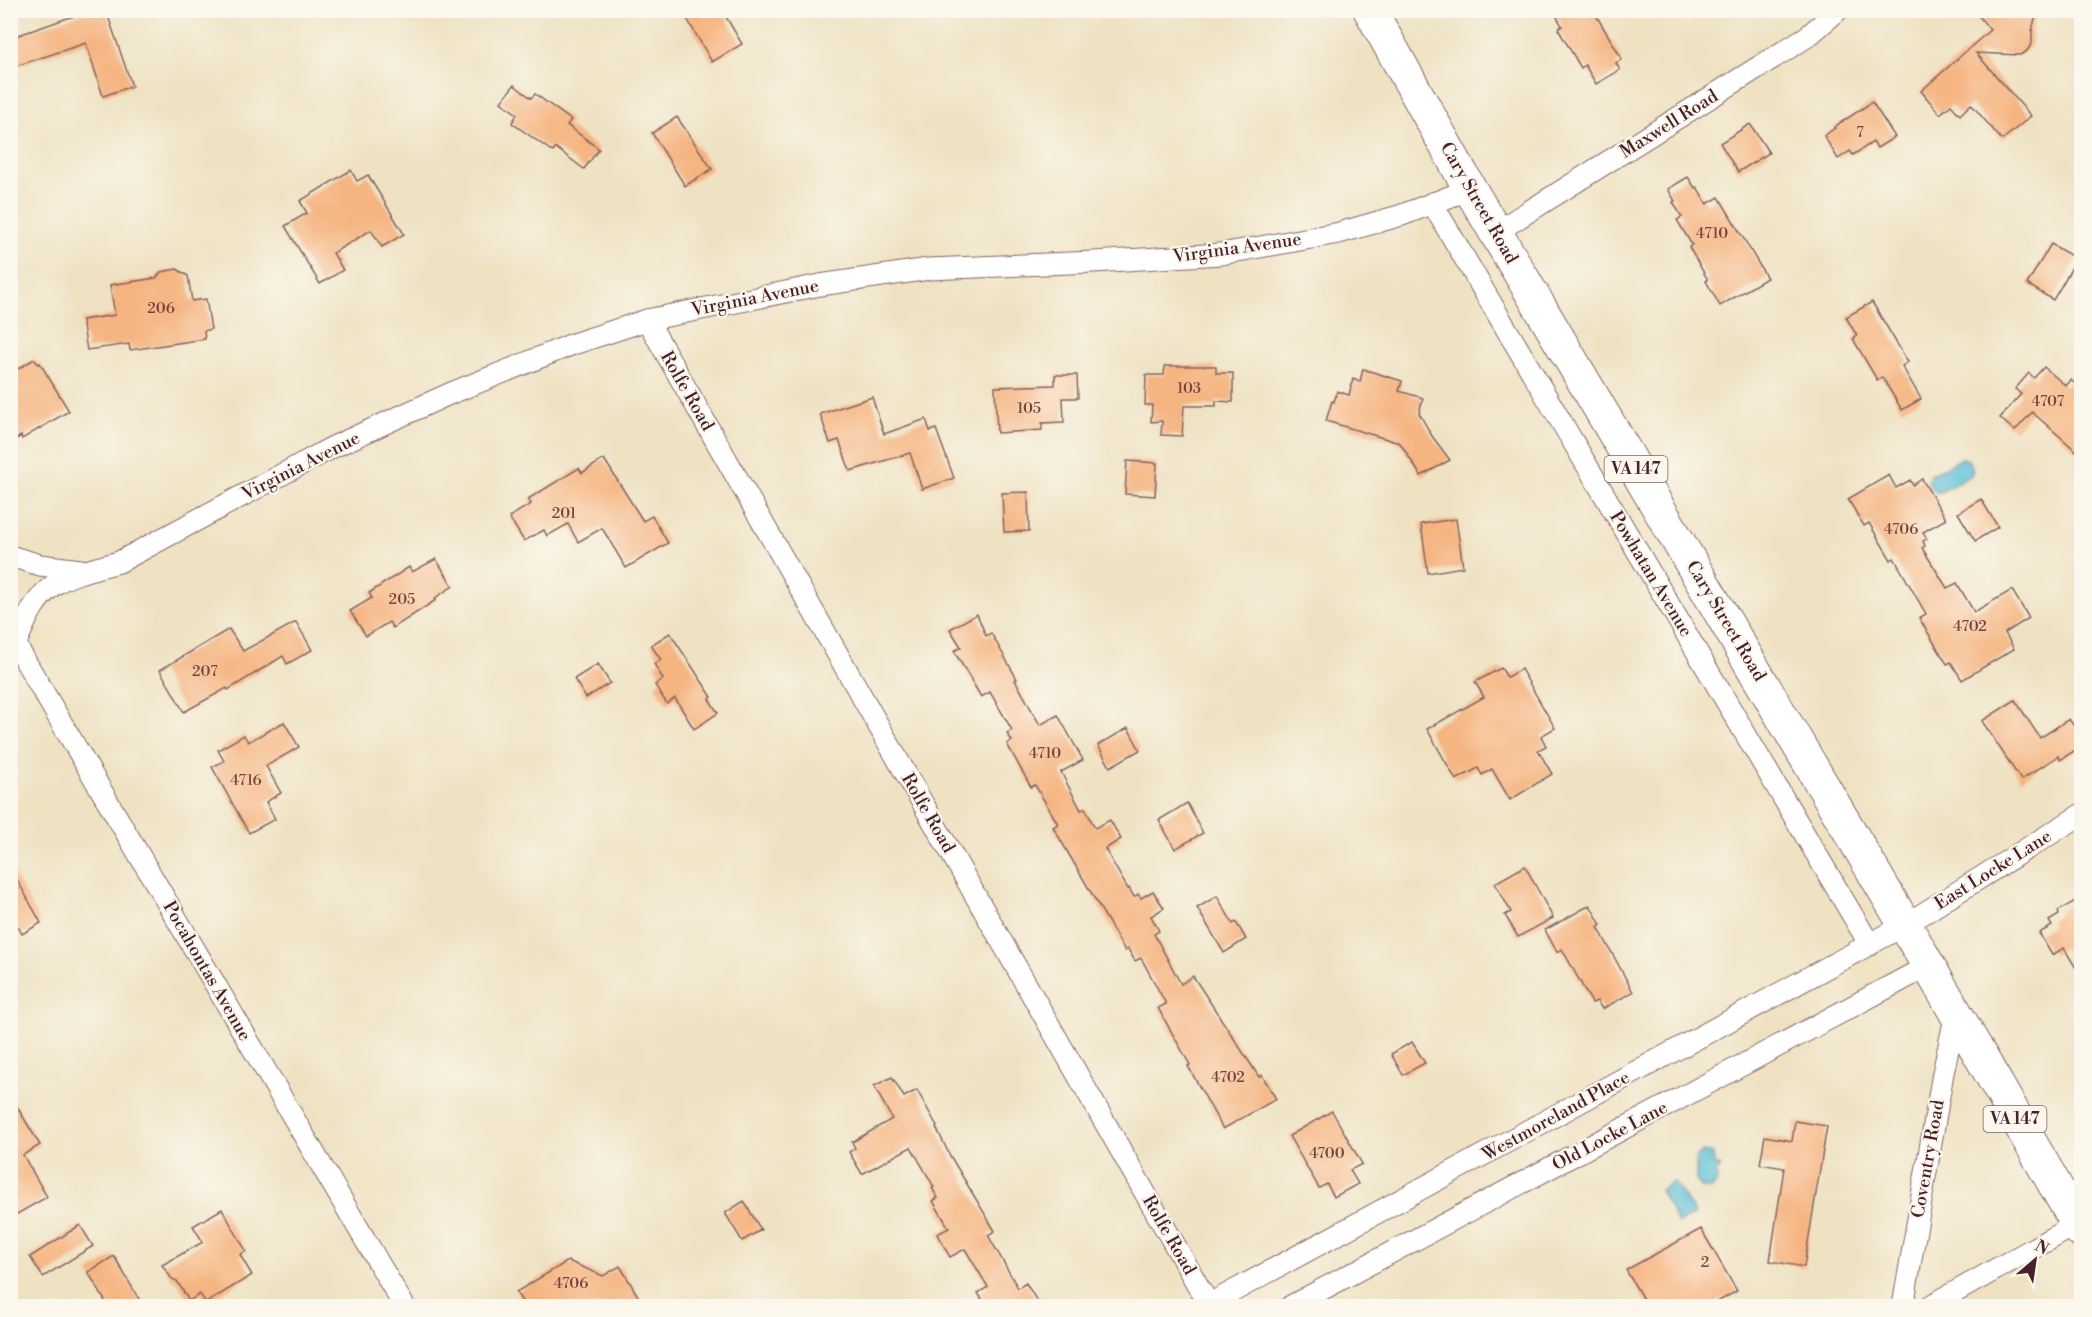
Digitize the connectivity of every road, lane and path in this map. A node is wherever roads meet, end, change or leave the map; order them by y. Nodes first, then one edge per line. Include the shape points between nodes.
1 (1370, 10) edge
2 (1838, 10) edge
3 (1470, 189) junction
4 (1432, 203) junction
5 (1496, 232) junction
6 (647, 320) junction
7 (10, 556) edge
8 (85, 571) junction
9 (13, 640) edge
10 (2082, 814) edge
11 (1905, 925) junction
12 (1870, 945) junction
13 (1928, 966) junction
14 (1956, 1013) junction
15 (2079, 1228) edge
16 (404, 1306) edge
17 (1207, 1306) edge
18 (1291, 1306) edge
19 (1903, 1306) edge
20 (1929, 1306) edge

1 - 3 main road, Cary Street Road / VA 147
2 - 5 street, Maxwell Road via 1808,36
3 - 4 street, Virginia Avenue
3 - 5 main road, Cary Street Road / VA 147
4 - 6 street, Virginia Avenue via 1340,233 1221,254 929,269 820,285
4 - 12 street, Powhatan Avenue
5 - 11 main road, Cary Street Road / VA 147
6 - 8 street, Virginia Avenue via 573,344 449,394 333,447 119,562
6 - 17 street, Rolfe Road
7 - 8 street, Virginia Avenue
8 - 9 street, Virginia Avenue via 59,580 42,594
9 - 16 street, Pocahontas Avenue
10 - 11 street, East Locke Lane
11 - 12 street, Westmoreland Place
11 - 13 main road, Cary Street Road / VA 147
12 - 17 street, Westmoreland Place
13 - 14 main road, Cary Street Road / VA 147
13 - 18 street, Old Locke Lane
14 - 15 main road, Cary Street Road / VA 147
14 - 19 street, Coventry Road via 1942,1072
15 - 20 street

